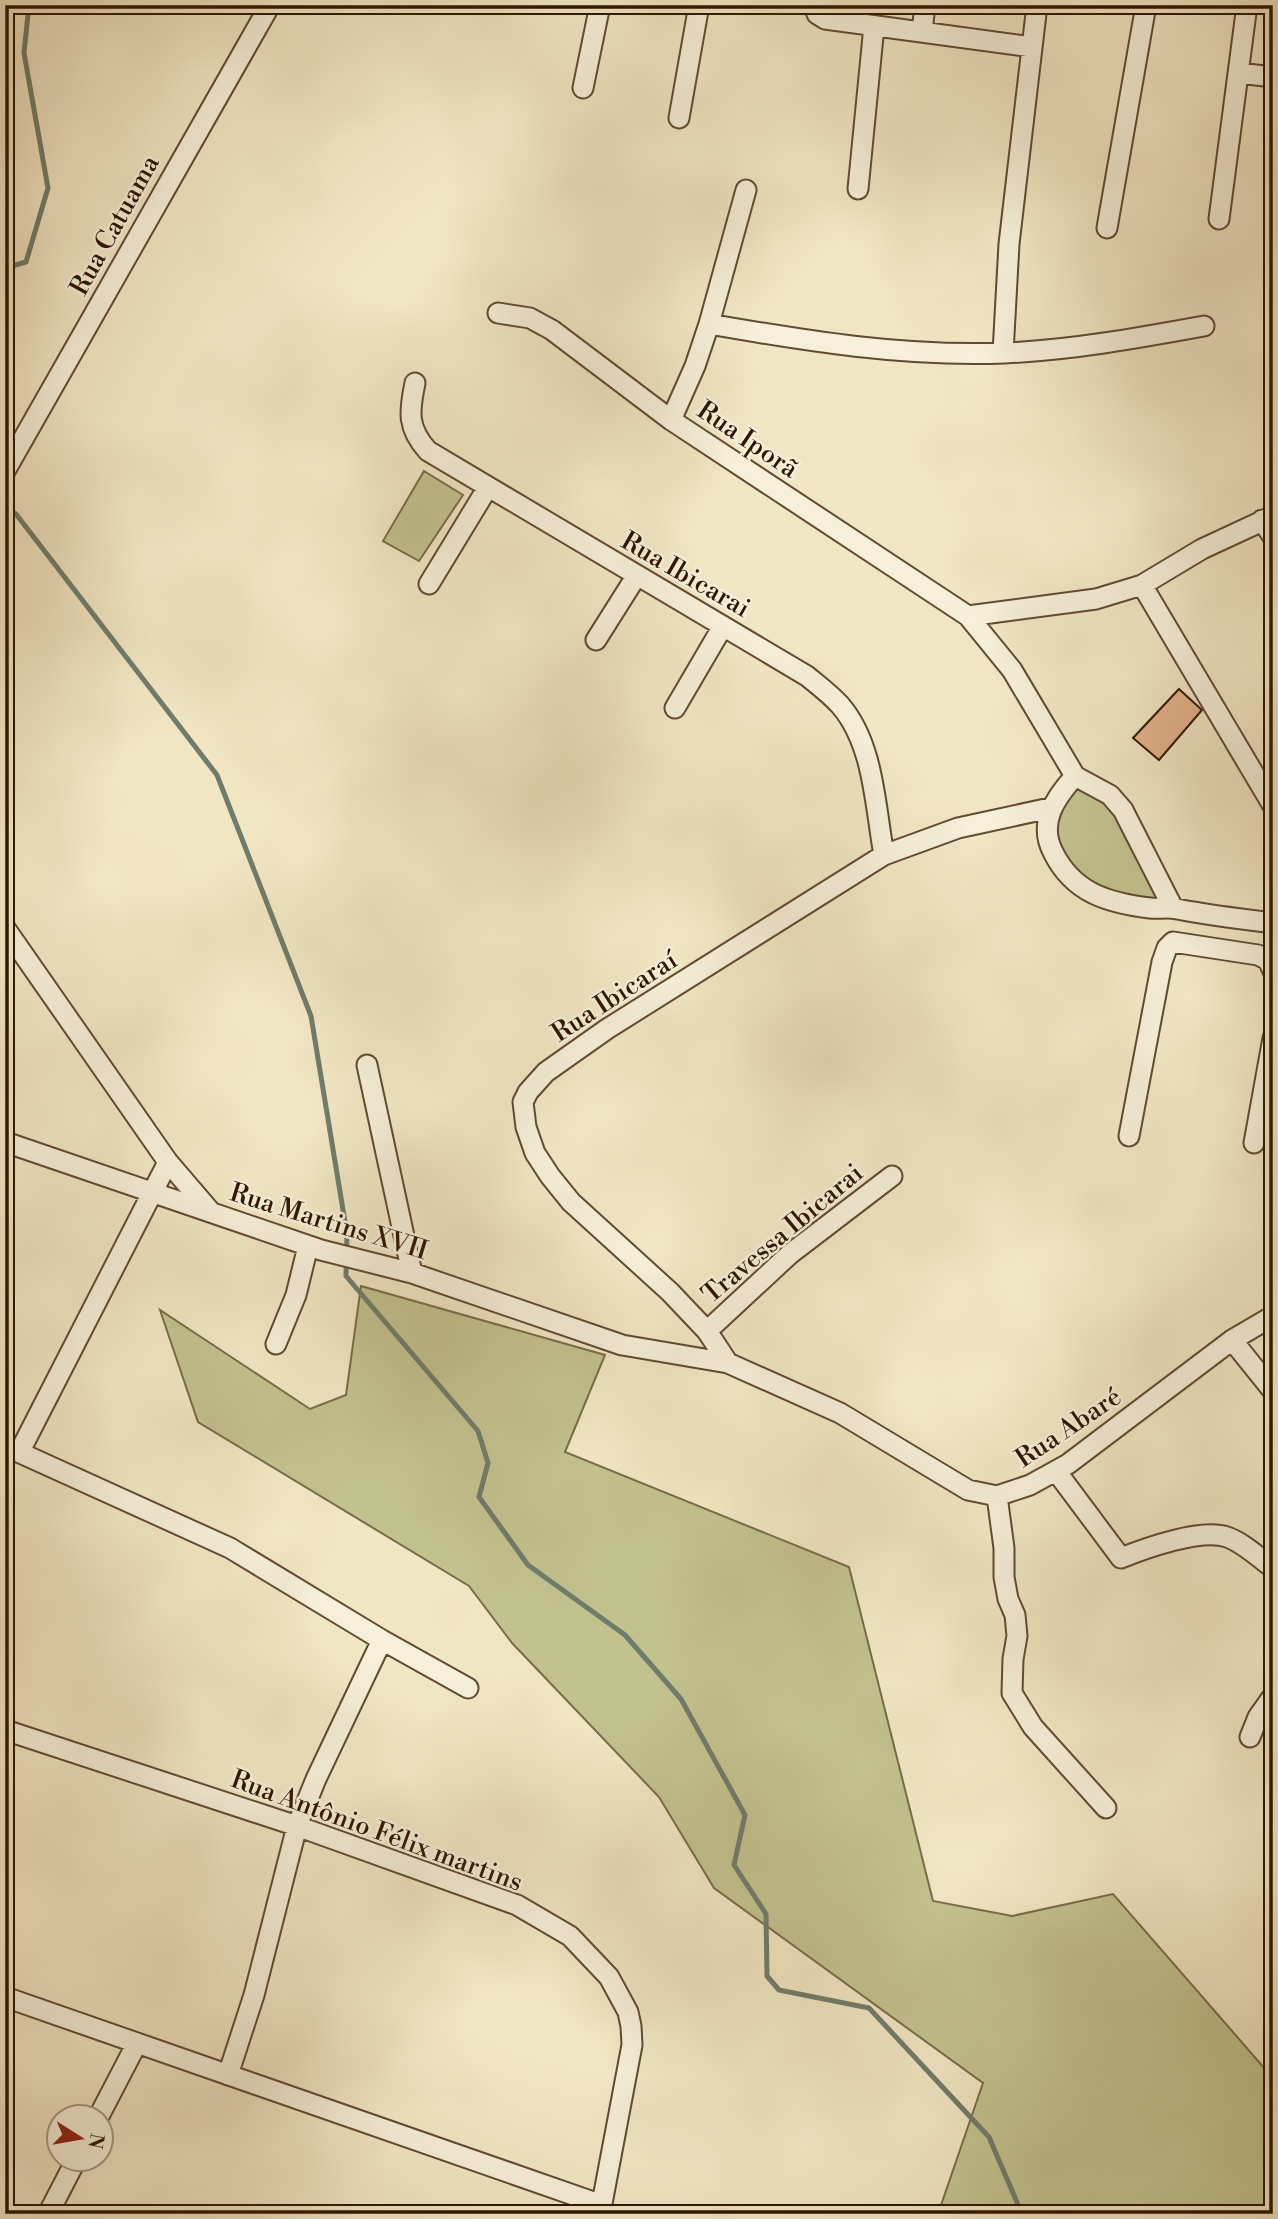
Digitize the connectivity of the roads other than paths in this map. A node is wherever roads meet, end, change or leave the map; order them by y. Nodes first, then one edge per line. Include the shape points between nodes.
1 (270, 5) edge
2 (600, 5) edge
3 (699, 5) edge
4 (925, 5) edge
5 (1037, 5) edge
6 (1146, 5) edge
7 (1247, 5) edge
8 (818, 11) edge
9 (874, 26) junction
10 (922, 32) junction
11 (1032, 47) junction
12 (1239, 73) junction
13 (1273, 77) edge
14 (583, 88) dead end
15 (678, 118) dead end
16 (858, 189) dead end
17 (746, 190) dead end
18 (1219, 219) dead end
19 (1107, 228) dead end
20 (498, 313) dead end
21 (709, 324) junction
22 (1205, 326) dead end
23 (1003, 353) junction
24 (415, 383) dead end
25 (671, 419) junction
26 (5, 471) edge
27 (488, 487) junction
28 (1267, 518) edge
29 (1273, 537) edge
30 (637, 575) junction
31 (429, 584) dead end
32 (1142, 585) junction
33 (968, 616) junction
34 (723, 626) junction
35 (596, 640) dead end
36 (676, 708) dead end
37 (1074, 776) junction
38 (1273, 806) edge
39 (1050, 808) junction
40 (884, 855) junction
41 (1173, 908) junction
42 (1231, 918) junction
43 (1273, 923) edge
44 (5, 928) edge
45 (1226, 951) junction
46 (1273, 971) edge
47 (1273, 1038) edge
48 (367, 1065) dead end
49 (1129, 1136) dead end
50 (5, 1142) edge
51 (1254, 1143) dead end
52 (168, 1162) junction
53 (892, 1176) dead end
54 (153, 1191) junction
55 (211, 1212) junction
56 (314, 1248) junction
57 (412, 1273) junction
58 (1273, 1316) edge
59 (706, 1331) junction
60 (1232, 1340) junction
61 (276, 1344) dead end
62 (728, 1363) junction
63 (1273, 1391) edge
64 (13, 1449) edge
65 (1056, 1471) junction
66 (997, 1496) junction
67 (1273, 1568) edge
68 (382, 1640) junction
69 (468, 1688) dead end
70 (1273, 1696) edge
71 (5, 1730) edge
72 (1250, 1737) dead end
73 (1106, 1808) dead end
74 (297, 1826) junction
75 (5, 1997) edge
76 (136, 2043) junction
77 (228, 2075) junction
78 (105, 2104) edge
79 (69, 2174) edge
80 (601, 2209) edge
81 (48, 2214) edge

1 - 26 street, Rua Catuama
2 - 14 street
3 - 15 street
4 - 10 street
5 - 11 street
6 - 19 street
7 - 12 street
8 - 9 street
9 - 10 street
9 - 16 street
10 - 11 street
11 - 23 street via 1010,232
12 - 13 street
12 - 18 street
17 - 21 street
20 - 25 street, Rua Iporã via 542,324
21 - 23 street via 803,341 884,349
21 - 25 street
22 - 23 street via 1078,348
24 - 27 street, Rua Ibicarai via 410,412 416,439
25 - 33 street, Rua Iporã
27 - 30 street, Rua Ibicarai
27 - 31 street
28 - 29 street
28 - 32 street
30 - 34 street, Rua Ibicarai
30 - 35 street
32 - 33 street via 1096,599
32 - 38 street
33 - 37 street, Rua Iporã via 1012,670
34 - 36 street
34 - 40 street, Rua Ibicarai via 807,676 841,706 864,749
37 - 39 street
37 - 41 street via 1115,800
39 - 40 street, Rua Ibicaraí via 958,828
39 - 41 street via 1051,849 1075,884 1113,901
40 - 59 street, Rua Ibicaraí via 564,1059 536,1082 523,1102 529,1140 550,1176 571,1202
41 - 42 street
42 - 43 street
42 - 45 street
44 - 52 street, Rua Martins XVII
45 - 46 street via 1266,958
45 - 49 street via 1173,942 1167,948
47 - 51 street
48 - 57 street
50 - 54 street
52 - 54 street
52 - 55 street, Rua Martins XVII
53 - 59 street, Travessa Ibicarai via 790,1254
54 - 55 street
54 - 64 street
55 - 56 street, Rua Martins XVII
56 - 57 street, Rua Martins XVII
56 - 61 street
57 - 62 street, Rua Martins XVII via 622,1345
58 - 60 street, Rua Abaré
59 - 62 street, Rua Ibicaraí
60 - 63 street
60 - 65 street, Rua Abaré
62 - 66 street, Rua Abaré via 840,1413 968,1490
64 - 68 street via 230,1548
65 - 66 street, Rua Abaré
65 - 67 street via 1121,1558 1151,1546 1224,1536
66 - 73 street via 1004,1577 1017,1636 1012,1693 1033,1727
68 - 69 street
68 - 74 street
70 - 72 street
71 - 74 street, Rua Antônio Félix martins
74 - 77 street via 254,1995
74 - 80 street, Rua Antônio Félix martins via 517,1905 570,1936 609,1976 628,2012 632,2045
75 - 76 street
76 - 77 street
76 - 78 street
77 - 80 street
79 - 81 street

